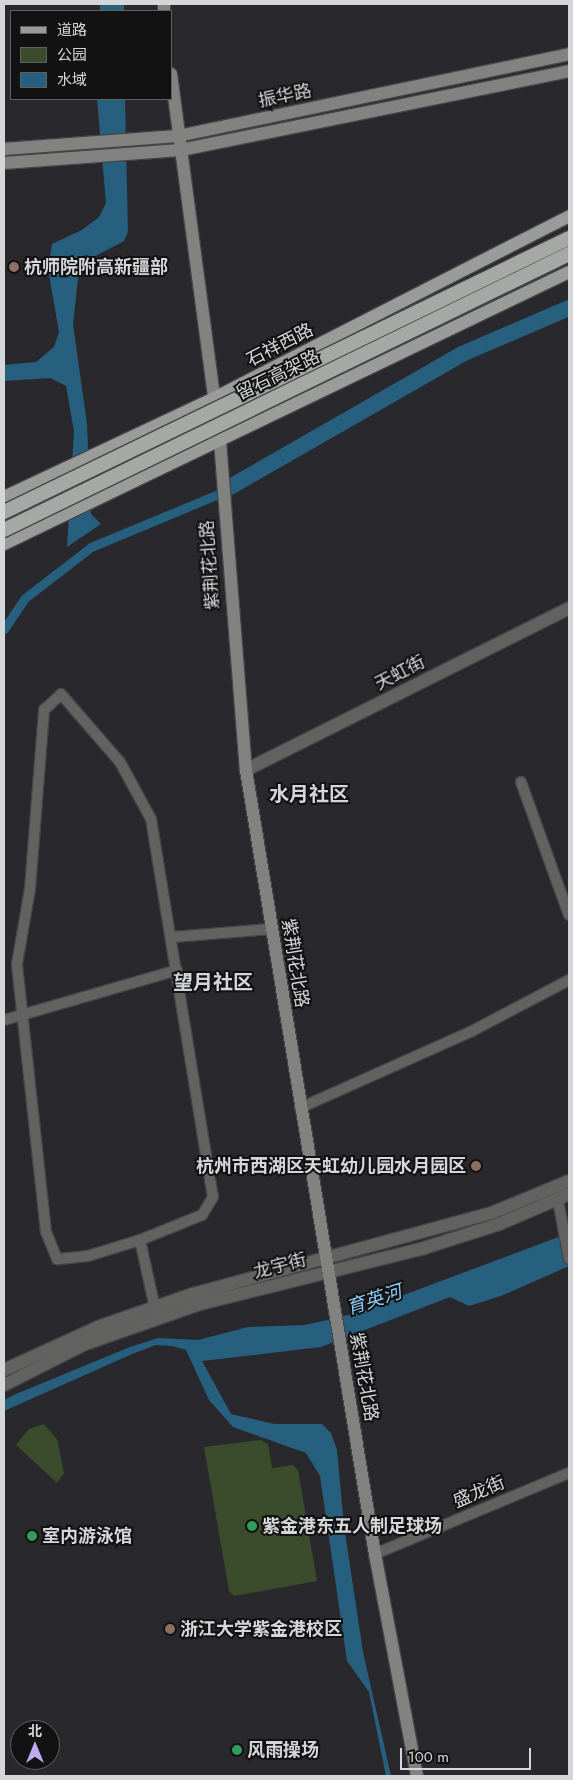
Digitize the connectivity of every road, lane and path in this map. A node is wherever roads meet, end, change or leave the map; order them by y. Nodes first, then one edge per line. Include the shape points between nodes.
1 (569, 54) edge
2 (569, 71) edge
3 (172, 83) edge
4 (178, 136) junction
5 (4, 149) edge
6 (181, 150) junction
7 (4, 163) edge
8 (569, 216) edge
9 (569, 238) edge
10 (569, 254) edge
11 (569, 272) edge
12 (214, 398) junction
13 (220, 441) junction
14 (4, 497) edge
15 (4, 512) edge
16 (4, 530) edge
17 (4, 544) edge
18 (569, 608) edge
19 (246, 770) junction
20 (521, 782) dead end
21 (569, 915) edge
22 (272, 929) junction
23 (172, 937) junction
24 (177, 970) junction
25 (569, 980) edge
26 (20, 1018) junction
27 (4, 1020) edge
28 (300, 1108) junction
29 (569, 1181) edge
30 (564, 1197) edge
31 (140, 1240) junction
32 (324, 1257) junction
33 (569, 1259) edge
34 (327, 1272) junction
35 (155, 1308) junction
36 (11, 1370) edge
37 (4, 1384) edge
38 (569, 1472) edge
39 (374, 1554) junction
40 (417, 1776) edge

1 - 4 main road, 振华路
2 - 6 main road, 振华路
3 - 4 main road, 紫荆花北路
4 - 5 main road, 振华路
4 - 6 main road, 紫荆花北路
6 - 7 main road, 振华路
6 - 12 main road, 紫荆花北路
8 - 12 main road, 石祥西路
9 - 15 highway, 留石高架路, bridge
10 - 16 highway, 留石高架路, bridge
11 - 13 main road
12 - 13 main road, 紫荆花北路
12 - 14 main road, 石祥西路
13 - 17 main road
13 - 19 main road, 紫荆花北路
18 - 19 street, 天虹街
19 - 22 main road, 紫荆花北路
20 - 21 street
22 - 23 street
22 - 28 main road, 紫荆花北路
23 - 24 street
23 - 26 street via 151,819 120,762 61,694 44,710 30,890 17,964
24 - 26 street
24 - 31 street via 213,1197 202,1215
25 - 28 street via 472,1031
26 - 27 street
26 - 31 street via 46,1232 57,1259 88,1256
28 - 32 main road, 紫荆花北路
29 - 32 street, 龙宇街 via 494,1212
30 - 33 street
30 - 34 street, 龙宇街 via 424,1248
31 - 35 street
32 - 34 main road, 紫荆花北路
32 - 35 street, 龙宇街
34 - 36 street, 龙宇街 via 200,1304
34 - 39 main road, 紫荆花北路
35 - 36 street, 龙宇街
36 - 37 street, 龙宇街
38 - 39 street, 盛龙街
39 - 40 main road, 紫荆花北路

